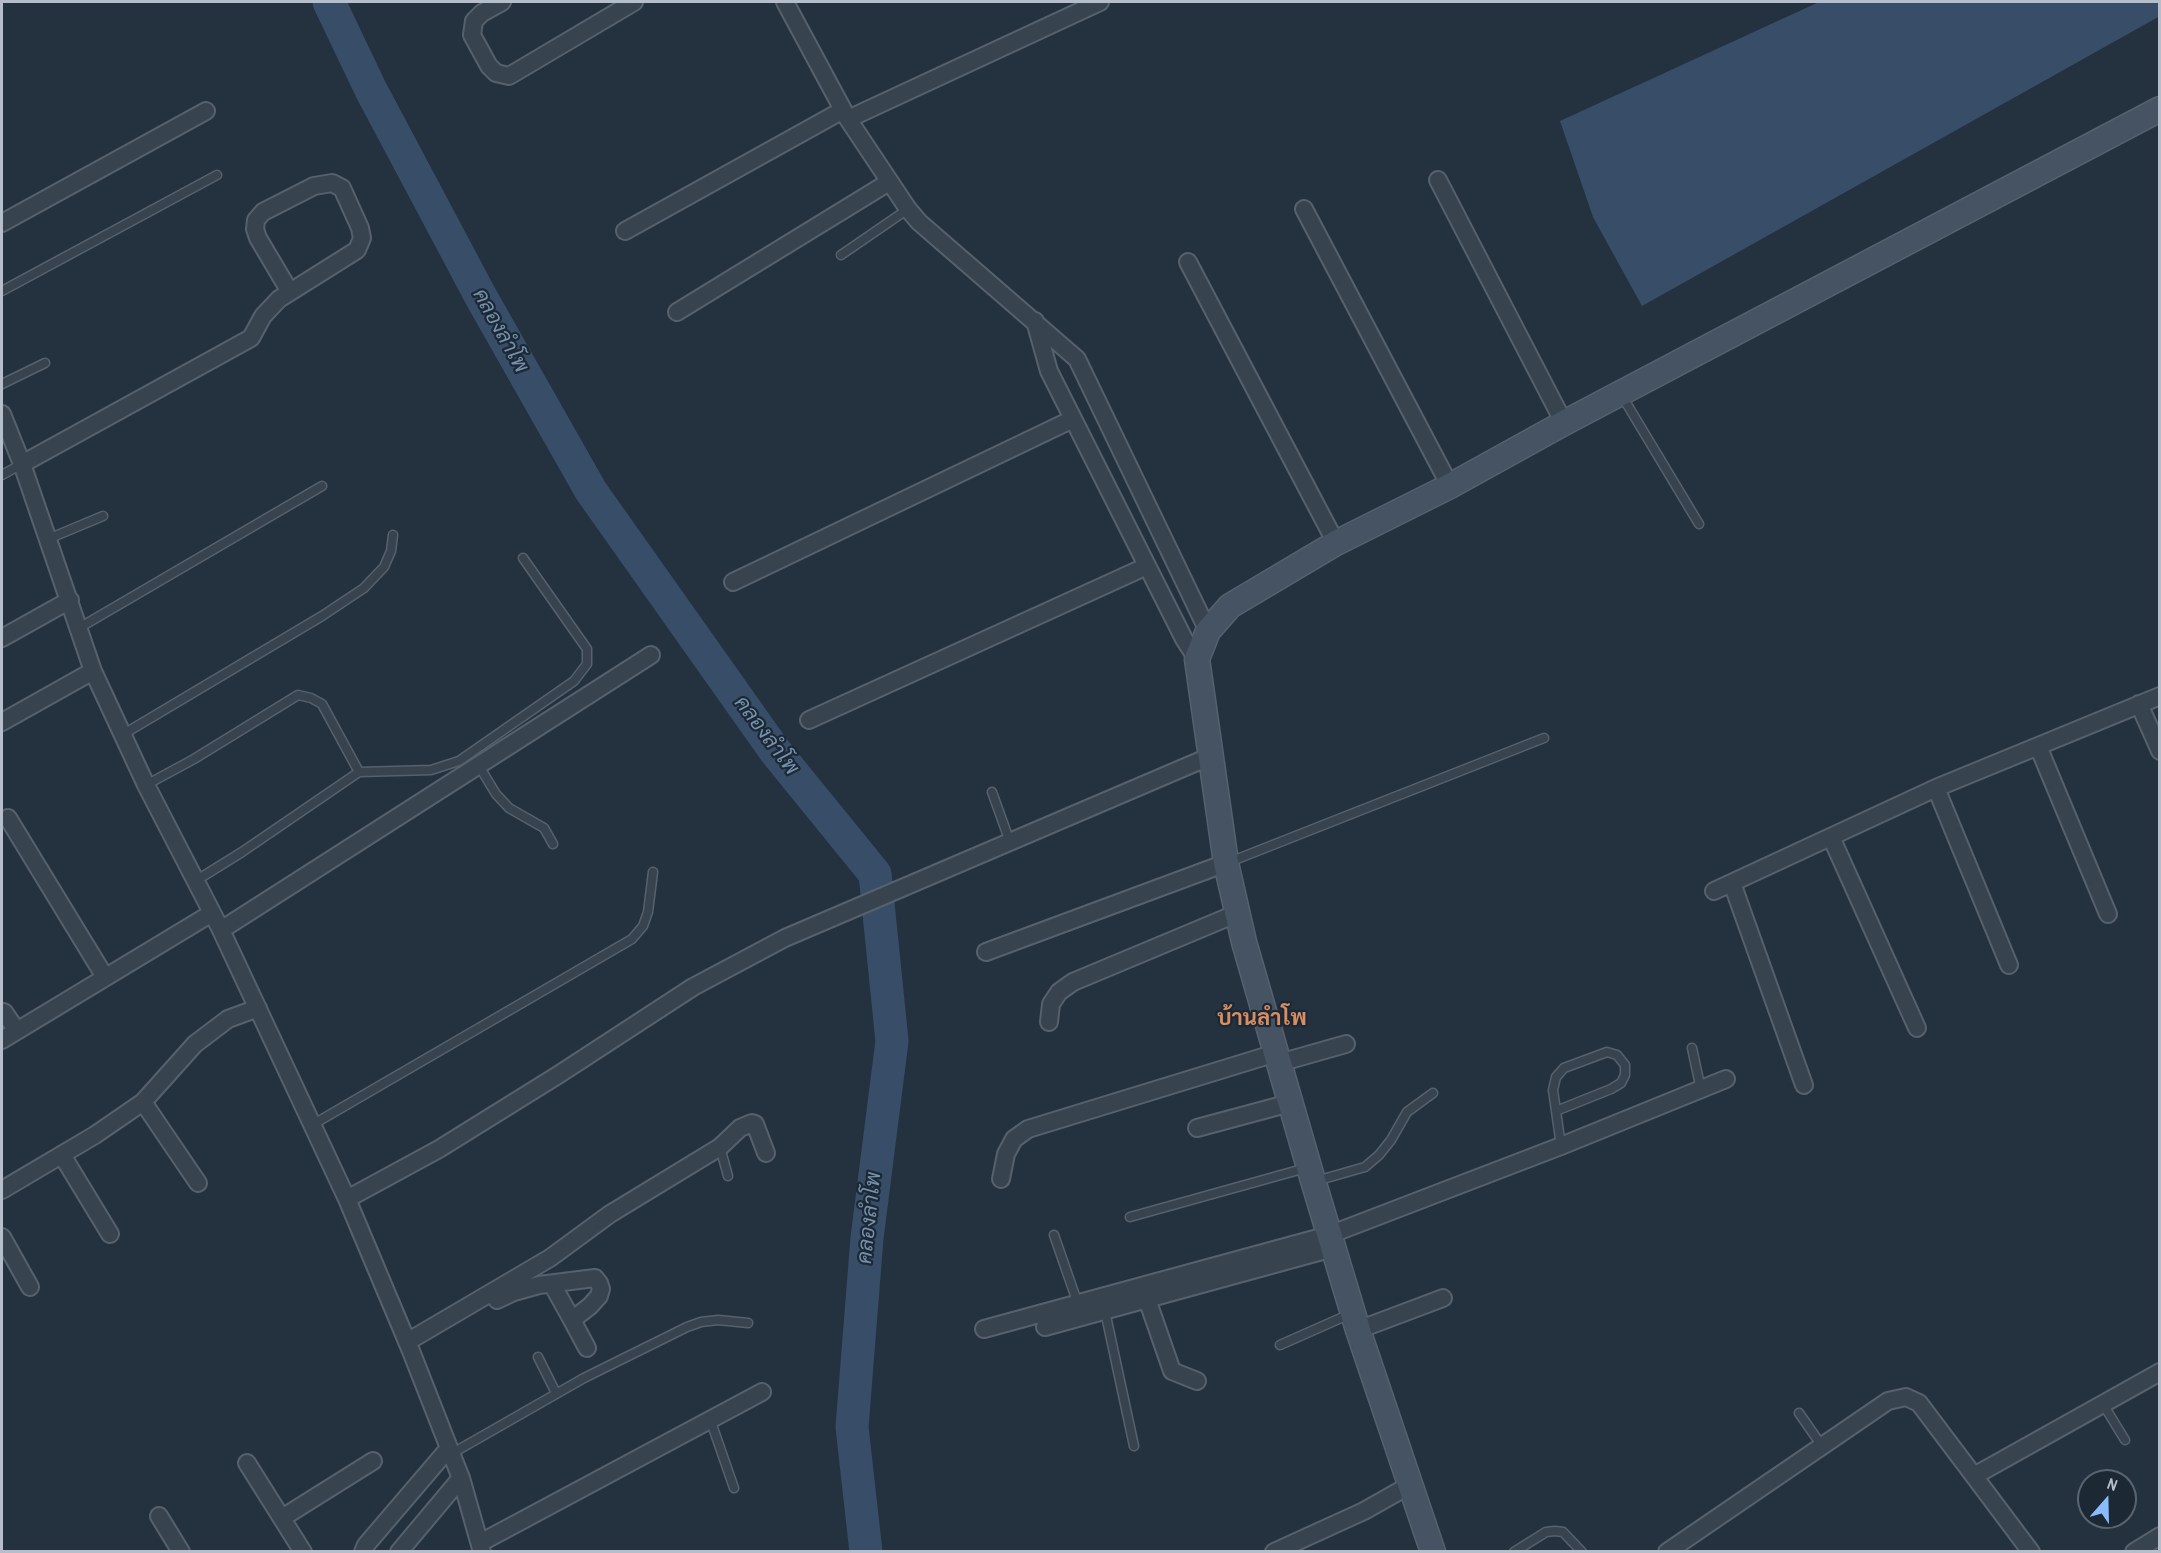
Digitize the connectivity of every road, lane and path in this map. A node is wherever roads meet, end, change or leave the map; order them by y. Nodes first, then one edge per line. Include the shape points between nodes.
1 (502, 2) edge
2 (634, 2) edge
3 (786, 2) edge
4 (1100, 2) edge
5 (2160, 109) edge
6 (206, 111) dead end
7 (846, 115) junction
8 (217, 175) dead end
9 (1438, 180) dead end
10 (889, 182) junction
11 (908, 209) junction
12 (1304, 209) dead end
13 (2, 223) edge
14 (625, 231) dead end
15 (841, 255) dead end
16 (1188, 262) dead end
17 (2, 291) edge
18 (290, 292) junction
19 (676, 312) dead end
20 (1035, 321) junction
21 (45, 363) dead end
22 (2, 384) edge
23 (1620, 394) junction
24 (1073, 419) junction
25 (3, 421) edge
26 (1564, 423) junction
27 (22, 464) junction
28 (2, 475) edge
29 (322, 486) dead end
30 (1450, 486) junction
31 (103, 516) dead end
32 (1699, 524) dead end
33 (393, 536) dead end
34 (48, 539) junction
35 (1336, 543) junction
36 (523, 558) dead end
37 (1147, 566) junction
38 (733, 582) dead end
39 (70, 600) junction
40 (79, 628) junction
41 (1209, 631) junction
42 (2, 638) edge
43 (651, 655) dead end
44 (1197, 659) junction
45 (93, 671) junction
46 (2160, 696) edge
47 (2139, 704) junction
48 (809, 720) dead end
49 (2, 722) edge
50 (122, 735) junction
51 (1544, 738) dead end
52 (2038, 746) junction
53 (2160, 751) edge
54 (1211, 756) junction
55 (479, 766) junction
56 (359, 772) junction
57 (146, 785) junction
58 (1936, 788) junction
59 (992, 792) dead end
60 (8, 818) dead end
61 (1832, 837) junction
62 (1010, 842) junction
63 (553, 844) dead end
64 (1226, 863) junction
65 (653, 872) dead end
66 (197, 880) junction
67 (1732, 882) junction
68 (1714, 891) dead end
69 (212, 913) junction
70 (1238, 913) junction
71 (2108, 914) dead end
72 (221, 930) junction
73 (986, 952) dead end
74 (2009, 965) dead end
75 (105, 976) junction
76 (258, 1008) junction
77 (4, 1012) dead end
78 (1049, 1022) dead end
79 (1917, 1028) dead end
80 (17, 1031) junction
81 (2, 1040) edge
82 (1346, 1044) dead end
83 (1692, 1047) dead end
84 (1278, 1058) junction
85 (1726, 1079) dead end
86 (1804, 1085) dead end
87 (1701, 1090) junction
88 (1433, 1093) dead end
89 (143, 1102) junction
90 (1290, 1103) junction
91 (1556, 1110) junction
92 (312, 1125) junction
93 (1197, 1128) dead end
94 (1561, 1146) junction
95 (720, 1147) junction
96 (766, 1153) dead end
97 (62, 1155) junction
98 (1311, 1175) junction
99 (728, 1176) dead end
100 (1001, 1179) dead end
101 (198, 1183) dead end
102 (2, 1190) edge
103 (346, 1199) junction
104 (1130, 1218) dead end
105 (110, 1234) dead end
106 (1054, 1235) dead end
107 (2, 1237) edge
108 (1331, 1241) junction
109 (552, 1284) junction
110 (30, 1287) dead end
111 (1443, 1298) dead end
112 (1147, 1299) junction
113 (1078, 1304) junction
114 (1105, 1311) junction
115 (572, 1320) junction
116 (1356, 1321) junction
117 (748, 1323) dead end
118 (1045, 1328) dead end
119 (984, 1329) dead end
120 (1280, 1345) dead end
121 (409, 1347) junction
122 (587, 1348) dead end
123 (538, 1357) dead end
124 (2160, 1372) edge
125 (1197, 1381) dead end
126 (762, 1392) dead end
127 (556, 1393) junction
128 (2103, 1404) junction
129 (1799, 1413) dead end
130 (710, 1419) junction
131 (2125, 1440) dead end
132 (1134, 1446) dead end
133 (1822, 1446) junction
134 (450, 1451) junction
135 (374, 1461) dead end
136 (247, 1463) dead end
137 (1974, 1476) junction
138 (461, 1479) junction
139 (1410, 1485) junction
140 (734, 1488) dead end
141 (159, 1516) dead end
142 (282, 1518) junction
143 (2160, 1536) edge
144 (481, 1547) edge
145 (180, 1551) edge
146 (303, 1551) edge
147 (363, 1551) edge
148 (399, 1551) edge
149 (1274, 1551) edge
150 (1433, 1551) edge
151 (1514, 1551) edge
152 (1582, 1551) edge
153 (1667, 1551) edge
154 (2031, 1551) edge
155 (2134, 1551) edge

1 - 2 street via 474,21 472,35 489,66 496,73 509,76
3 - 7 street
4 - 7 street
5 - 23 street
6 - 13 street
7 - 10 street
7 - 14 street
8 - 17 lane
9 - 26 street
10 - 11 street
10 - 19 street
11 - 15 lane
11 - 20 street
12 - 30 street
16 - 35 street
18 - 18 street via 357,250 360,244 360,228 342,188 332,183 314,186 263,212 256,220 258,238
18 - 27 street via 263,316 251,338
20 - 24 street via 1049,371
20 - 41 street via 1077,359
21 - 22 lane
23 - 26 street
23 - 32 lane
24 - 37 street
24 - 38 street
25 - 27 street
26 - 30 street
27 - 28 lane
27 - 34 street
29 - 40 lane
30 - 35 street
31 - 34 lane
33 - 50 lane via 384,567 364,588
34 - 39 street
35 - 41 street via 1230,606
36 - 56 lane via 587,649 587,664 574,681 459,761 431,770
37 - 44 street
37 - 48 street
39 - 40 street
39 - 42 street
40 - 45 street
41 - 44 street
43 - 55 street
44 - 54 street
45 - 49 street
45 - 50 street
46 - 47 street
47 - 52 street
47 - 53 street
50 - 57 street
51 - 64 lane
52 - 58 street
52 - 71 street
54 - 62 street
54 - 64 street
55 - 63 lane via 508,808 544,828
55 - 72 street
56 - 57 lane via 322,704 298,695
56 - 66 lane
57 - 66 street
58 - 61 street
58 - 74 street
59 - 62 lane
60 - 75 street
61 - 67 street
61 - 79 street
62 - 103 street via 785,938 693,987 440,1149
64 - 70 street
64 - 73 street
65 - 92 lane via 648,912 632,939
66 - 69 street
67 - 68 street
67 - 86 street
69 - 72 street
69 - 75 street
70 - 78 street via 1073,982 1051,1004
70 - 84 street
72 - 76 street
75 - 80 street
76 - 89 street via 228,1019 195,1044
76 - 92 street
77 - 80 street
80 - 81 street
82 - 84 street
83 - 87 lane
84 - 90 street
84 - 100 street via 1028,1129 1014,1138
85 - 87 street
87 - 94 street
88 - 98 lane via 1407,1112 1391,1140 1365,1167
89 - 97 street
89 - 101 street
90 - 93 street
90 - 98 street
91 - 91 lane via 1553,1090 1556,1077 1564,1068 1607,1052 1617,1055 1625,1065 1625,1075 1611,1089
91 - 94 lane
92 - 103 street
94 - 108 street
95 - 96 street via 740,1128 752,1123
95 - 99 lane
95 - 121 street via 610,1214 550,1258
97 - 102 street
97 - 105 street
98 - 104 lane
98 - 108 street
103 - 121 street
106 - 113 lane
107 - 110 street
108 - 112 street
108 - 113 street
108 - 116 street
109 - 115 street
109 - 115 street via 590,1278 599,1283 599,1296
109 - 121 street via 514,1292
111 - 116 street
112 - 114 street
112 - 125 street via 1172,1371
113 - 119 street
114 - 118 street
114 - 132 lane
115 - 122 street
116 - 120 lane
116 - 139 street
117 - 127 lane via 700,1322
121 - 134 street
123 - 127 lane
124 - 128 street
126 - 130 street
127 - 134 lane
128 - 131 lane
128 - 137 street
129 - 133 lane
130 - 140 lane
130 - 144 street
133 - 137 street via 1888,1401 1906,1397 1919,1403
133 - 153 street
134 - 138 street
134 - 147 street
135 - 142 street
136 - 142 street
137 - 154 street
138 - 144 street
138 - 148 street
139 - 149 street via 1364,1511
139 - 150 street
141 - 145 street
142 - 146 street
143 - 155 street
151 - 152 lane via 1546,1532 1555,1531 1563,1532

